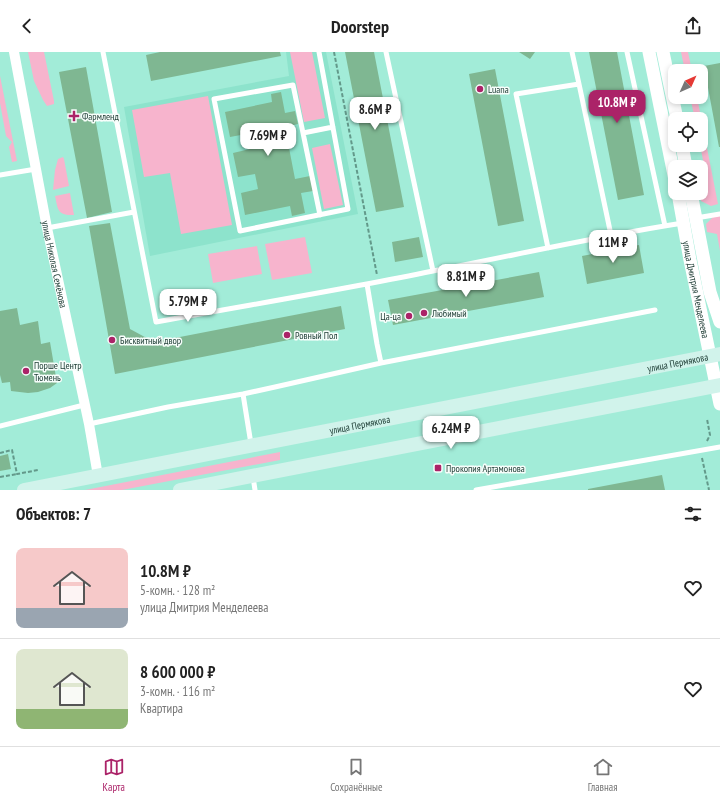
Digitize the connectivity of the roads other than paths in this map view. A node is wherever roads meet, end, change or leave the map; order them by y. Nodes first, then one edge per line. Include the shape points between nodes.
1 (14, 52) edge
2 (103, 52) edge
3 (319, 52) edge
4 (386, 52) edge
5 (572, 52) edge
6 (627, 52) edge
7 (649, 52) edge
8 (664, 52) edge
9 (579, 84) junction
10 (676, 112) edge
11 (333, 127) junction
12 (303, 133) junction
13 (671, 160) edge
14 (36, 170) junction
15 (0, 175) edge
16 (679, 200) edge
17 (692, 200) edge
18 (134, 212) junction
19 (720, 214) edge
20 (320, 215) junction
21 (696, 218) junction
22 (684, 223) junction
23 (665, 226) junction
24 (48, 228) junction
25 (611, 235) junction
26 (548, 248) junction
27 (433, 272) junction
28 (367, 284) junction
29 (655, 310) dead end
30 (720, 322) edge
31 (715, 355) edge
32 (382, 363) junction
33 (718, 385) edge
34 (242, 394) junction
35 (720, 404) edge
36 (84, 405) junction
37 (88, 424) junction
38 (0, 426) edge
39 (252, 446) junction
40 (720, 447) edge
41 (98, 476) junction
42 (252, 476) junction
43 (509, 487) edge
44 (24, 490) edge
45 (180, 490) edge
46 (255, 490) edge
47 (476, 490) edge

1 - 14 street, улица Николая Семёнова
2 - 18 lane
3 - 11 lane
4 - 27 lane
5 - 9 lane
6 - 23 lane
7 - 13 street
8 - 10 street
9 - 25 lane
9 - 26 lane via 516,94
11 - 12 lane
11 - 20 lane via 348,209
12 - 20 lane
12 - 20 lane via 293,84 214,99 240,231
14 - 15 lane
14 - 24 street, улица Николая Семёнова
16 - 22 street, улица Дмитрия Менделеева
17 - 21 street, улица Дмитрия Менделеева
18 - 24 lane
18 - 28 lane via 156,322
19 - 21 lane
21 - 30 street, улица Дмитрия Менделеева via 710,292
22 - 23 lane
22 - 31 street, улица Дмитрия Менделеева via 690,260
23 - 25 lane
24 - 36 street, улица Николая Семёнова
25 - 26 lane
26 - 27 lane
27 - 28 lane
28 - 32 lane
29 - 32 lane
31 - 33 street, улица Дмитрия Менделеева
31 - 39 main road, улица Пермякова
32 - 34 lane
33 - 35 street, улица Дмитрия Менделеева
33 - 42 main road
34 - 37 lane
34 - 39 lane
36 - 37 street, улица Николая Семёнова
36 - 38 lane
37 - 41 street, улица Николая Семёнова
39 - 41 main road, улица Пермякова
40 - 43 lane
41 - 44 main road, улица Пермякова
42 - 45 main road
42 - 46 lane
43 - 47 lane

